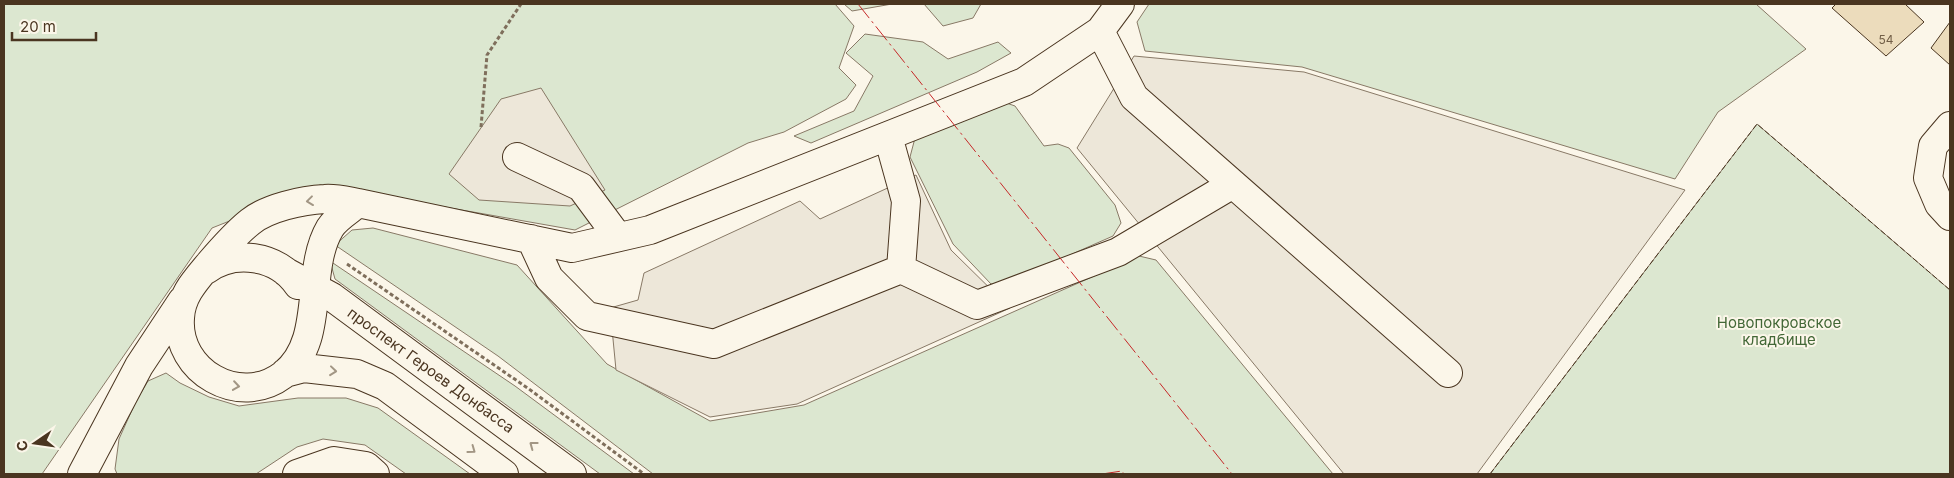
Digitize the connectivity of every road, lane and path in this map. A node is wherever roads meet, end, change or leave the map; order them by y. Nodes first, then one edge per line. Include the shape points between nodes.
1 (521, 4) edge
2 (1120, 4) edge
3 (1100, 31) junction
4 (1950, 126) edge
5 (481, 127) dead end
6 (888, 136) junction
7 (517, 157) dead end
8 (1233, 184) junction
9 (358, 203) junction
10 (1950, 216) edge
11 (618, 237) junction
12 (531, 239) junction
13 (345, 262) dead end
14 (901, 269) junction
15 (286, 272) junction
16 (192, 286) junction
17 (315, 288) junction
18 (310, 326) junction
19 (194, 364) junction
20 (139, 366) junction
21 (285, 373) junction
22 (1448, 373) dead end
23 (82, 474) edge
24 (297, 474) edge
25 (375, 474) edge
26 (504, 474) edge
27 (572, 474) edge
28 (644, 474) edge

1 - 5 path via 487,55
2 - 3 street
3 - 6 street via 1024,82
3 - 8 street via 1134,97
4 - 10 street via 1933,146 1928,178 1939,204
6 - 11 street via 650,230
6 - 14 street via 906,201
7 - 11 street via 581,187
8 - 14 street via 1118,252 977,305
8 - 22 street
9 - 12 street
9 -> 16 street via 326,199 298,202 251,221 229,241
9 - 17 street via 331,226 320,252
11 - 12 street via 572,248
12 - 14 street via 549,278 587,316 714,344
13 - 28 path via 529,389
15 - 16 street via 266,260 242,257 219,262
15 - 17 street, проспект Героев Донбасса
15 - 18 street via 307,302
16 - 19 street via 180,313 180,331
16 - 20 street
17 - 18 street
27 -> 17 street, проспект Героев Донбасса via 392,340
18 - 21 street via 304,349
19 - 20 street via 168,357
19 -> 21 street via 213,379 236,387 260,386
20 - 23 street
21 -> 26 street via 304,368 357,374 385,386
24 - 25 street via 334,461 366,466

